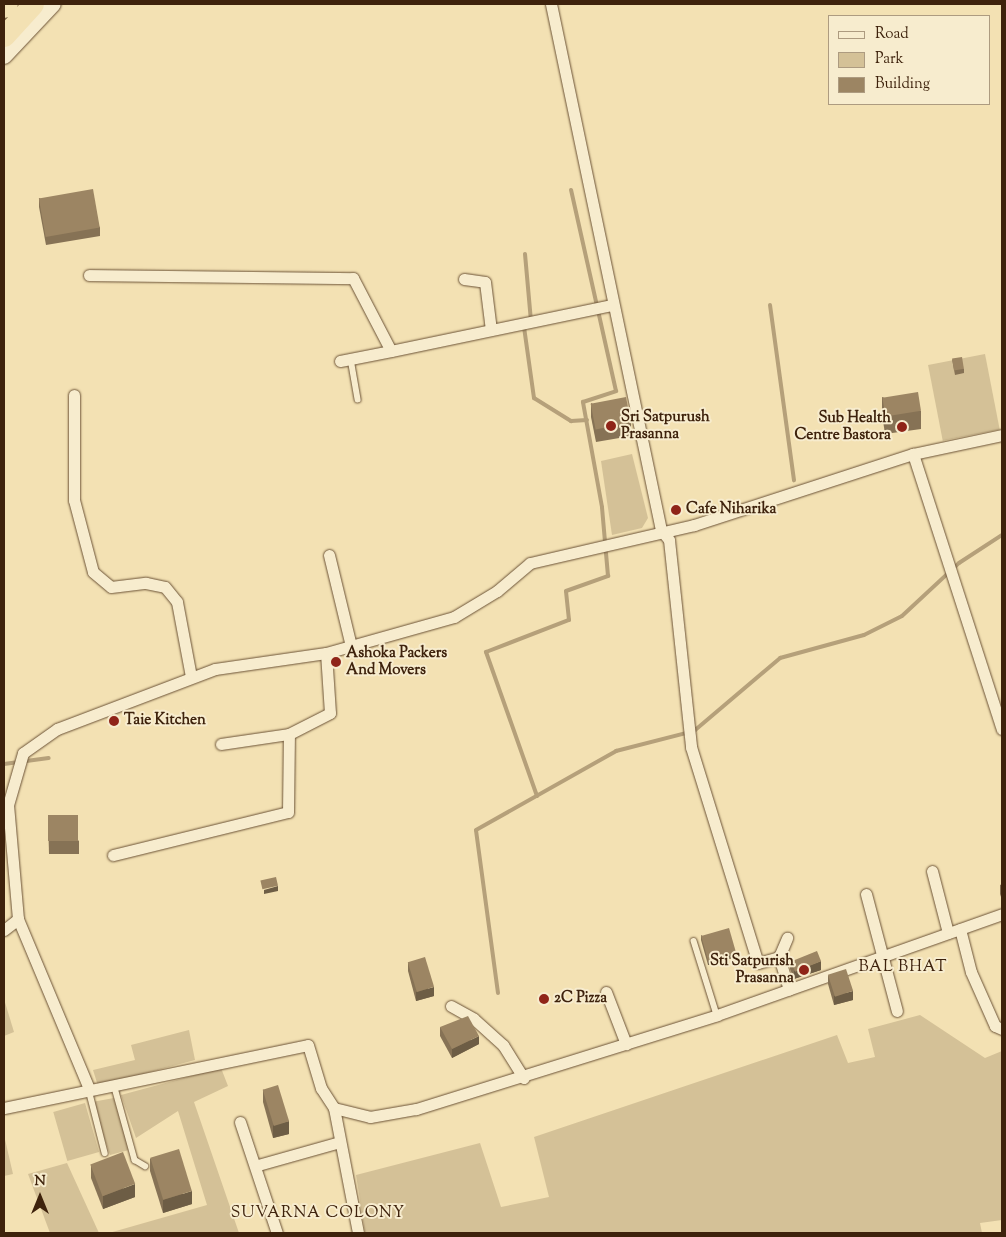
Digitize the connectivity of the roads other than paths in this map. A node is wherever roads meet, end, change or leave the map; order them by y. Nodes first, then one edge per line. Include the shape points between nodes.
1 (7, 4) edge
2 (33, 4) edge
3 (53, 4) edge
4 (552, 4) edge
5 (4, 7) edge
6 (4, 36) edge
7 (4, 56) edge
8 (89, 275) dead end
9 (464, 278) dead end
10 (612, 305) junction
11 (491, 330) junction
12 (391, 351) junction
13 (346, 360) joint
14 (74, 395) dead end
15 (358, 399) dead end
16 (1002, 435) edge
17 (913, 454) junction
18 (661, 530) junction
19 (329, 555) dead end
20 (351, 646) junction
21 (326, 653) junction
22 (191, 677) junction
23 (1002, 728) edge
24 (289, 734) junction
25 (221, 744) dead end
26 (113, 855) dead end
27 (932, 871) dead end
28 (866, 894) dead end
29 (1002, 914) edge
30 (18, 919) junction
31 (960, 929) junction
32 (4, 930) edge
33 (948, 933) junction
34 (788, 938) dead end
35 (694, 941) dead end
36 (882, 956) junction
37 (779, 957) junction
38 (789, 990) junction
39 (606, 992) dead end
40 (452, 1006) dead end
41 (896, 1011) dead end
42 (717, 1015) junction
43 (1002, 1029) edge
44 (626, 1044) junction
45 (524, 1078) junction
46 (115, 1088) junction
47 (88, 1089) junction
48 (4, 1108) edge
49 (334, 1108) junction
50 (240, 1122) dead end
51 (340, 1142) junction
52 (105, 1153) dead end
53 (258, 1165) junction
54 (145, 1166) dead end
55 (277, 1233) edge
56 (358, 1233) edge

1 - 5 highway
2 - 6 highway
3 - 7 street
4 - 10 street
8 - 12 street via 353,278
9 - 11 street via 485,282
10 - 11 street
10 - 18 street
11 - 12 street
12 - 13 street
13 - 15 lane
14 - 22 street via 74,500 94,572 111,587 146,583 165,587 177,602
16 - 17 street
17 - 18 street via 694,525
17 - 23 street
18 - 20 street via 530,563 497,591 454,617
18 - 37 street via 669,540 691,747 758,963
19 - 20 street
20 - 21 street
21 - 22 street
21 - 24 street via 330,713
22 - 30 street via 57,729 23,753 8,805
24 - 25 street
24 - 26 street via 288,812
27 - 33 street
28 - 36 street
29 - 31 street
30 - 32 street
30 - 47 street
31 - 33 street
31 - 43 street via 972,972 995,1026
33 - 36 street
34 - 37 street
35 - 42 lane
36 - 38 street
36 - 41 street
37 - 38 street
38 - 42 street
39 - 44 street
40 - 45 street via 474,1019 503,1045
42 - 44 street
44 - 45 street
45 - 49 street via 416,1109 370,1117
46 - 47 street
46 - 49 street via 204,1064 308,1045 321,1088
46 - 54 lane via 135,1160
47 - 48 street
47 - 52 lane
49 - 51 street
50 - 53 street
51 - 53 street
51 - 56 street
53 - 55 street

